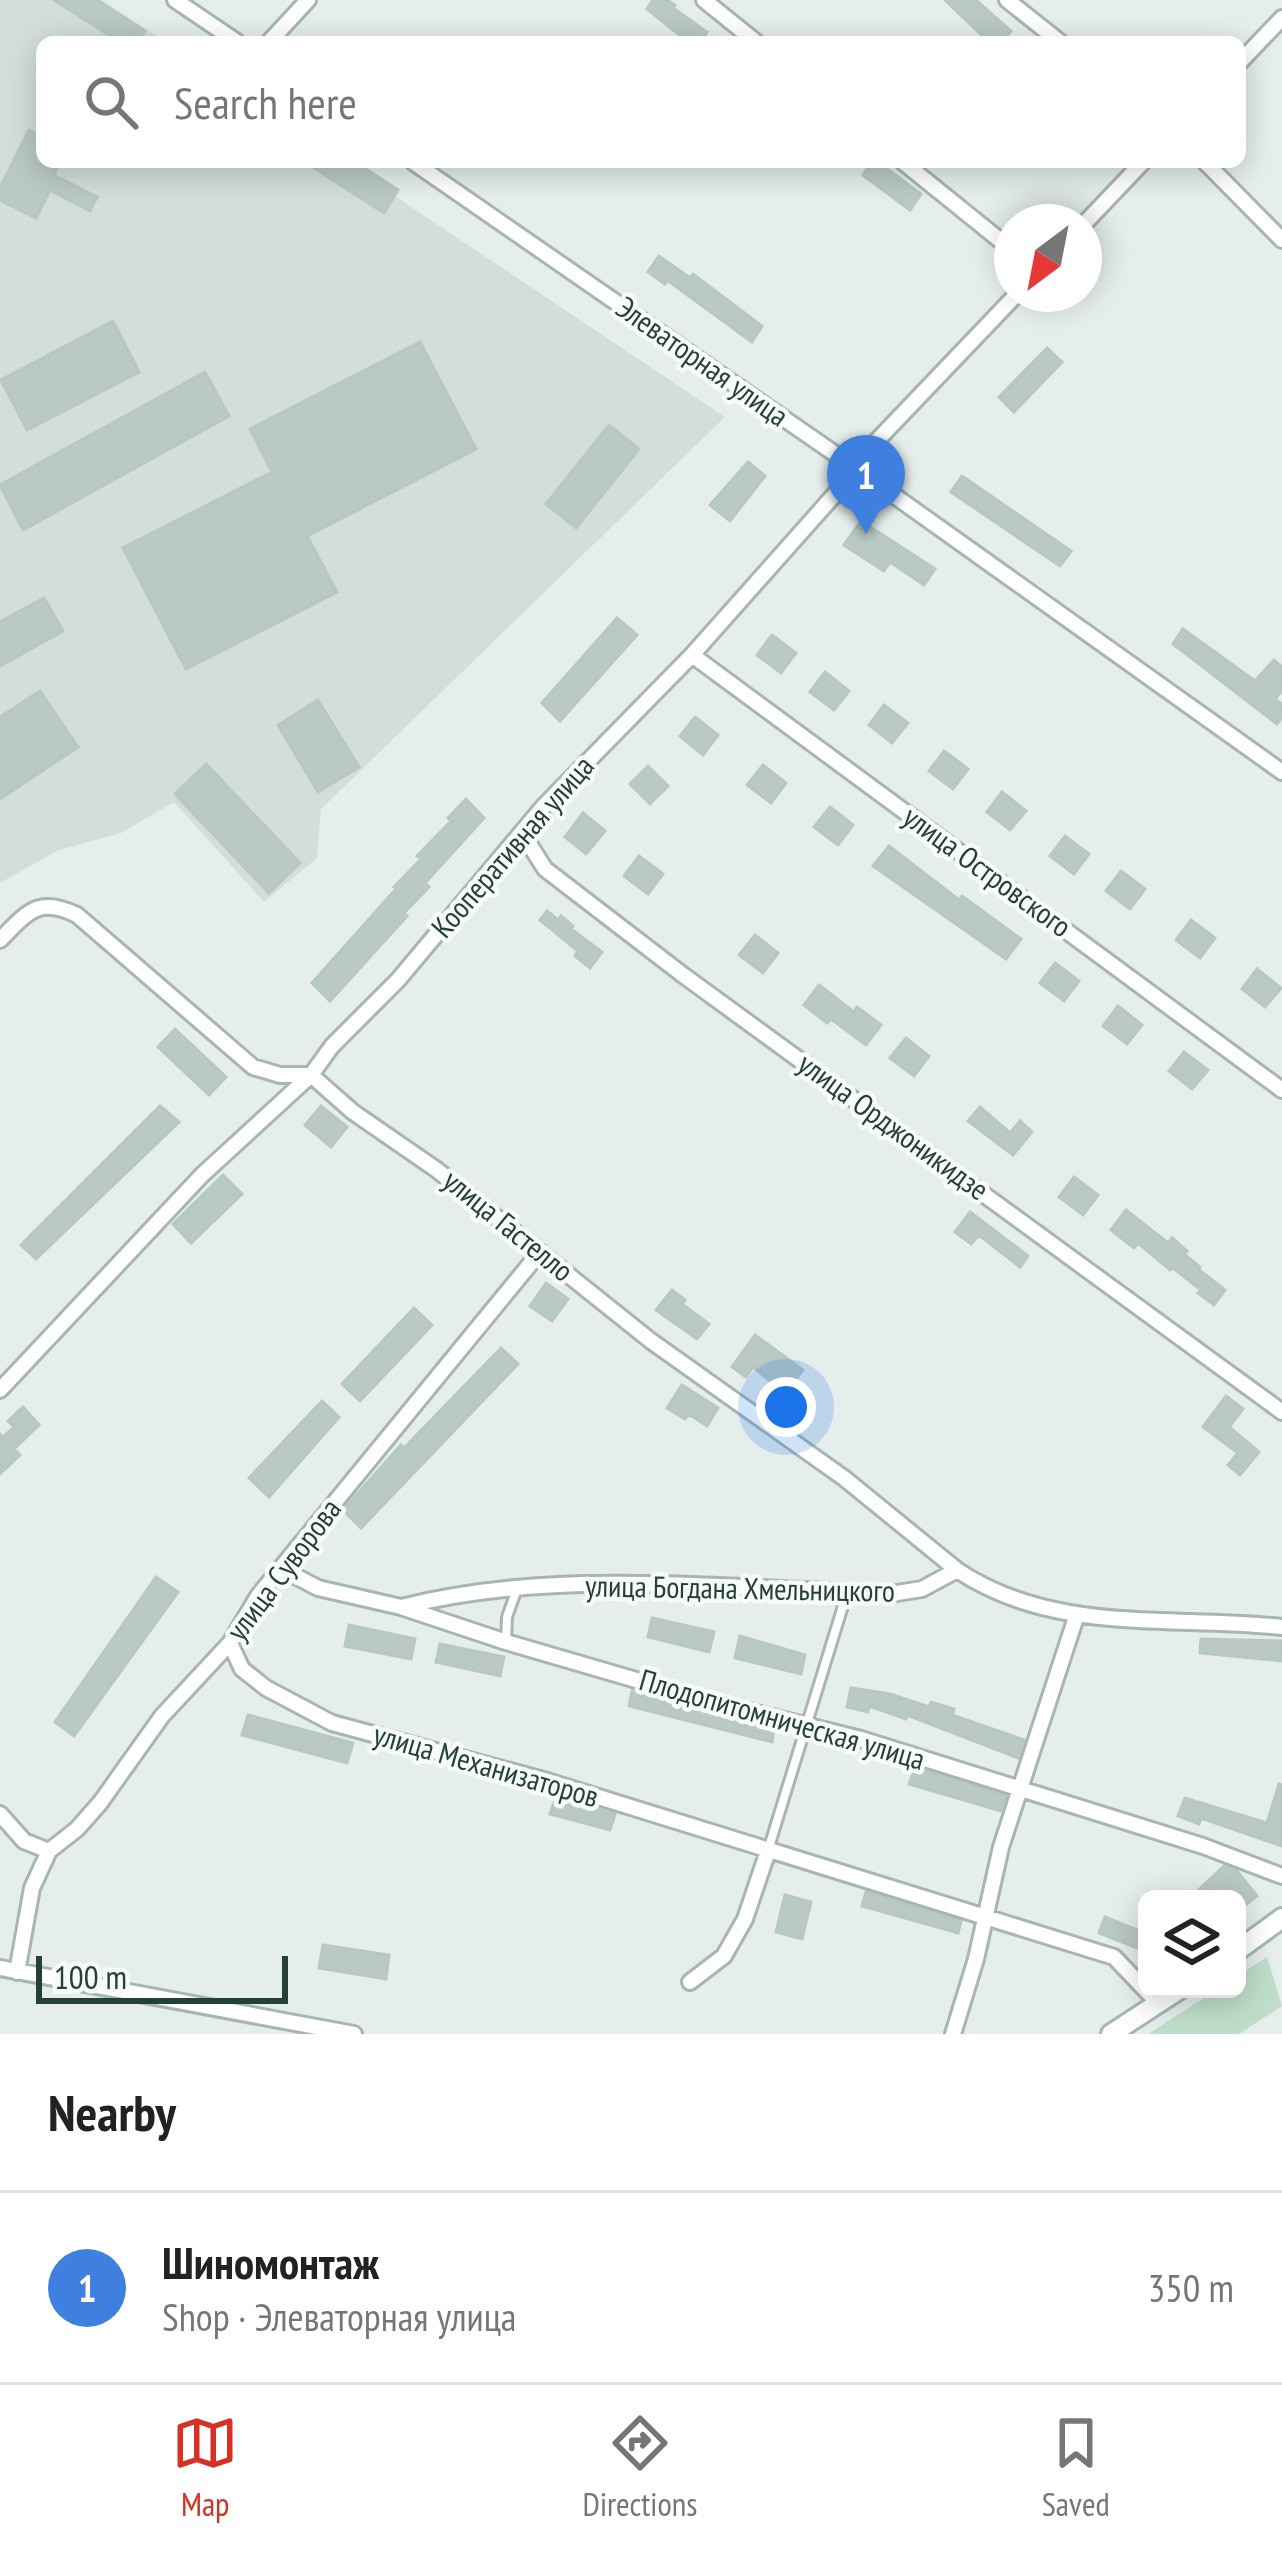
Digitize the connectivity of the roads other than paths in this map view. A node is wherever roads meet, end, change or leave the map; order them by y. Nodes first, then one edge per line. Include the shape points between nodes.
1 (175, 0) edge
2 (308, 0) edge
3 (704, 0) edge
4 (1007, 0) edge
5 (1282, 18) edge
6 (228, 36) edge
7 (275, 36) edge
8 (749, 36) edge
9 (1052, 36) edge
10 (1246, 56) edge
11 (422, 168) edge
12 (911, 168) edge
13 (1138, 168) edge
14 (1211, 168) edge
15 (1102, 205) edge
16 (994, 235) edge
17 (1282, 240) edge
18 (1000, 312) edge
19 (854, 467) junction
20 (692, 655) junction
21 (1282, 772) edge
22 (531, 825) junction
23 (0, 940) edge
24 (311, 1075) junction
25 (1282, 1090) edge
26 (540, 1252) junction
27 (0, 1390) edge
28 (1282, 1412) edge
29 (282, 1569) junction
30 (957, 1570) junction
31 (518, 1587) junction
32 (847, 1593) junction
33 (401, 1607) junction
34 (1077, 1614) junction
35 (1282, 1627) edge
36 (506, 1642) junction
37 (230, 1643) junction
38 (805, 1724) junction
39 (1021, 1789) junction
40 (0, 1814) edge
41 (769, 1848) junction
42 (49, 1851) junction
43 (1282, 1876) edge
44 (986, 1914) junction
45 (1282, 1918) edge
46 (1246, 1944) edge
47 (0, 1969) edge
48 (17, 1972) junction
49 (690, 1982) dead end
50 (1166, 1998) edge
51 (1158, 2003) junction
52 (354, 2034) edge
53 (952, 2034) edge
54 (1111, 2034) edge

1 - 6 street
2 - 7 street
3 - 8 street
4 - 9 street
5 - 10 street
11 - 19 street, Элеваторная улица
12 - 16 street
13 - 15 street
14 - 17 street
18 - 19 street, Кооперативная улица
19 - 20 street, Кооперативная улица
19 - 21 street, Элеваторная улица
20 - 22 street, Кооперативная улица
20 - 25 street, улица Островского
22 - 24 street, Кооперативная улица
22 - 28 street, улица Орджоникидзе via 534,856 562,882
23 - 24 street via 25,915 54,904 77,915 253,1067
24 - 26 street, улица Гастелло
24 - 27 street, Кооперативная улица via 202,1175
26 - 29 street, улица Суворова
26 - 30 street, улица Гастелло
29 - 33 street, Плодопитомническая улица via 318,1588
29 - 37 street, улица Суворова
30 - 32 street, улица Богдана Хмельницкого via 922,1589
30 - 34 street via 992,1594
31 - 32 street, улица Богдана Хмельницкого
31 - 33 street, улица Богдана Хмельницкого
31 - 36 lane
32 - 38 lane
33 - 36 street, Плодопитомническая улица
34 - 35 street
34 - 39 street
36 - 38 street, Плодопитомническая улица
37 - 41 street, улица Механизаторов via 242,1669 332,1724
37 - 42 street, улица Суворова via 161,1716 100,1804
38 - 39 street, Плодопитомническая улица
38 - 41 lane
39 - 43 street, Плодопитомническая улица
39 - 44 street
40 - 42 street via 24,1840
41 - 44 street, улица Механизаторов
41 - 49 street via 746,1919 724,1956
42 - 48 street, улица Суворова via 32,1888
44 - 51 street, улица Механизаторов via 1114,1957
44 - 53 street
45 - 46 main road
47 - 48 street
48 - 52 street
50 - 51 main road
51 - 54 main road

